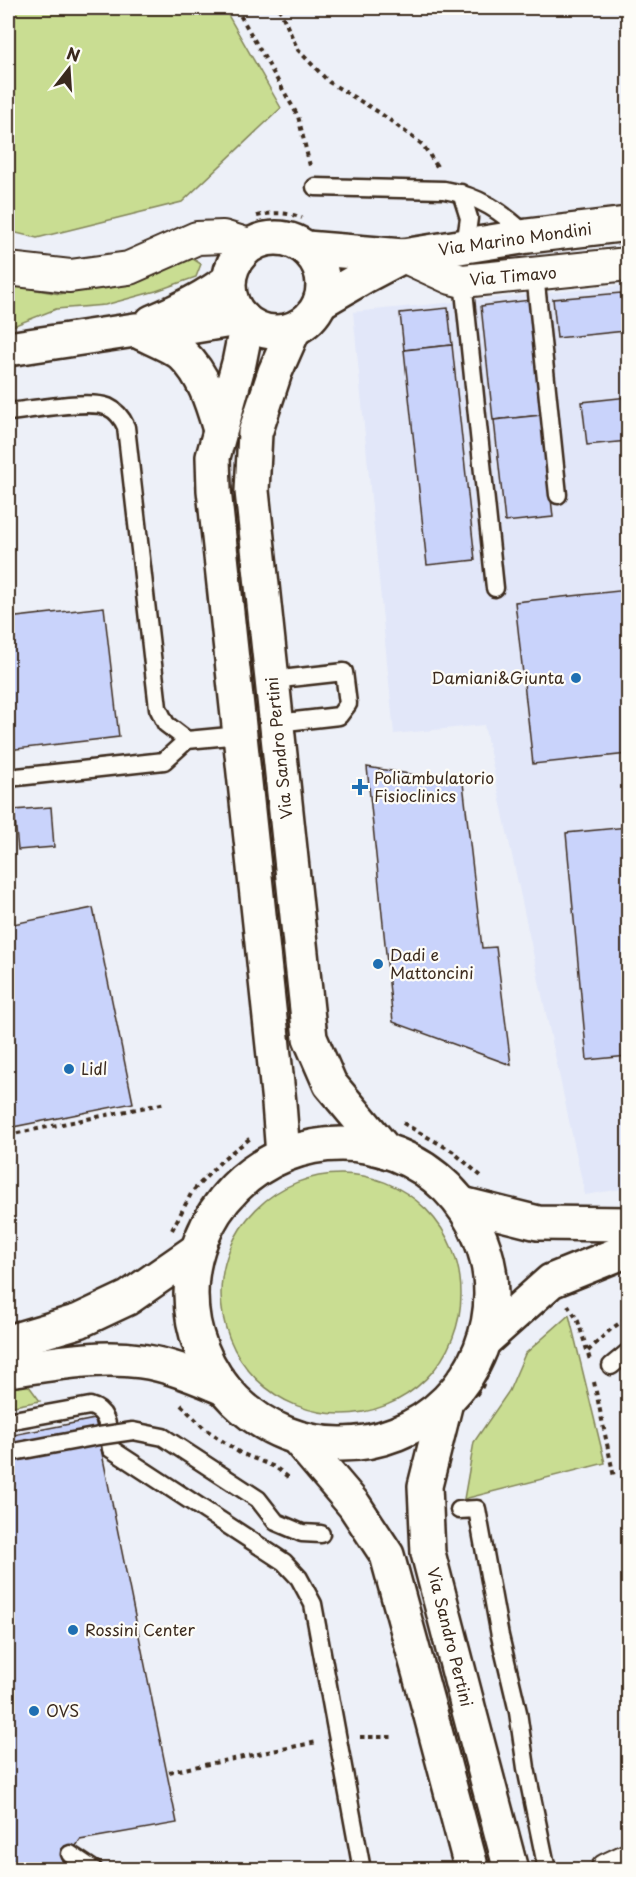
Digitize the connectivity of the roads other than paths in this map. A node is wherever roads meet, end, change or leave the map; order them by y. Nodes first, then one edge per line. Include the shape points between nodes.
1 (315, 187) road end
2 (460, 193) junction
3 (628, 224) edge
4 (528, 236) junction
5 (249, 245) junction
6 (465, 246) junction
7 (306, 248) junction
8 (402, 256) junction
9 (628, 264) edge
10 (8, 269) edge
11 (535, 274) junction
12 (70, 276) junction
13 (229, 280) junction
14 (463, 281) junction
15 (8, 285) edge
16 (320, 302) junction
17 (245, 321) junction
18 (294, 329) junction
19 (135, 330) junction
20 (8, 349) edge
21 (8, 412) edge
22 (220, 430) junction
23 (558, 495) dead end
24 (495, 588) dead end
25 (272, 680) junction
26 (277, 723) junction
27 (240, 735) junction
28 (187, 740) junction
29 (8, 778) edge
30 (386, 1151) junction
31 (283, 1155) junction
32 (462, 1204) junction
33 (628, 1224) edge
34 (182, 1244) junction
35 (628, 1250) edge
36 (8, 1342) edge
37 (489, 1351) junction
38 (628, 1352) edge
39 (611, 1366) dead end
40 (8, 1370) edge
41 (224, 1388) junction
42 (458, 1402) junction
43 (8, 1421) edge
44 (297, 1438) junction
45 (8, 1453) edge
46 (459, 1510) dead end
47 (276, 1522) junction
48 (321, 1534) dead end
49 (276, 1556) junction
50 (70, 1854) dead end
51 (628, 1860) edge
52 (93, 1869) edge
53 (362, 1869) edge
54 (472, 1869) edge
55 (511, 1869) edge
56 (547, 1869) edge
57 (607, 1869) edge

1 - 2 lane
2 - 4 lane via 502,213
2 - 6 lane via 469,218
3 - 4 main road, Via Marino Mondini
4 - 6 main road, Via Marino Mondini
5 - 7 main road via 278,237
5 - 12 street via 223,237 197,238 129,268
5 - 13 main road via 232,267
6 - 8 main road, Via Marino Mondini
7 - 8 main road, Via Marino Mondini
7 - 16 main road via 316,258 322,273
8 - 14 street, Via Timavo
8 - 16 main road, Via Marino Mondini
9 - 11 street, Via Timavo
10 - 12 street
11 - 14 street, Via Timavo
11 - 23 lane
12 - 15 lane
13 - 17 main road via 234,307
13 - 19 main road via 183,309
14 - 24 lane
16 - 18 main road via 310,318
17 - 18 main road via 264,331
17 - 19 main road
17 - 22 main road via 239,363
18 - 25 main road, Via Sandro Pertini via 255,433 252,491
19 - 20 main road
19 - 22 main road via 182,354 210,394
21 - 28 lane via 92,403 120,414 126,427 158,708 166,724
22 - 27 main road via 213,457 214,490
25 - 26 main road, Via Sandro Pertini
25 - 26 lane via 344,672 348,704 339,716
26 - 30 main road, Via Sandro Pertini via 310,1038 330,1084
27 - 28 lane
27 - 31 main road
28 - 29 lane via 164,761
30 - 31 main road via 352,1144 317,1146
30 - 32 main road via 415,1163 441,1181
31 - 34 main road via 254,1171 229,1193 210,1220
32 - 33 main road via 538,1222
32 - 37 main road via 480,1235 490,1270
34 - 36 main road via 128,1298 79,1321
34 - 41 main road via 191,1286 193,1322 205,1357
35 - 37 main road via 551,1281
37 - 42 main road via 469,1374
38 - 39 lane
40 - 41 main road via 93,1360 140,1361 180,1370
41 - 44 main road via 257,1418
42 - 44 main road via 414,1426 376,1440 336,1444
42 - 55 main road, Via Sandro Pertini, bridge via 425,1486 428,1553
43 - 49 lane via 90,1406 99,1408 105,1415 111,1449
44 - 54 main road, bridge via 354,1505 387,1556
45 - 47 lane, bridge via 133,1431 163,1437 258,1499
46 - 56 lane via 477,1509
47 - 48 lane via 302,1533
47 - 49 lane
49 - 53 lane via 299,1578 313,1604
50 - 52 lane
51 - 57 street

